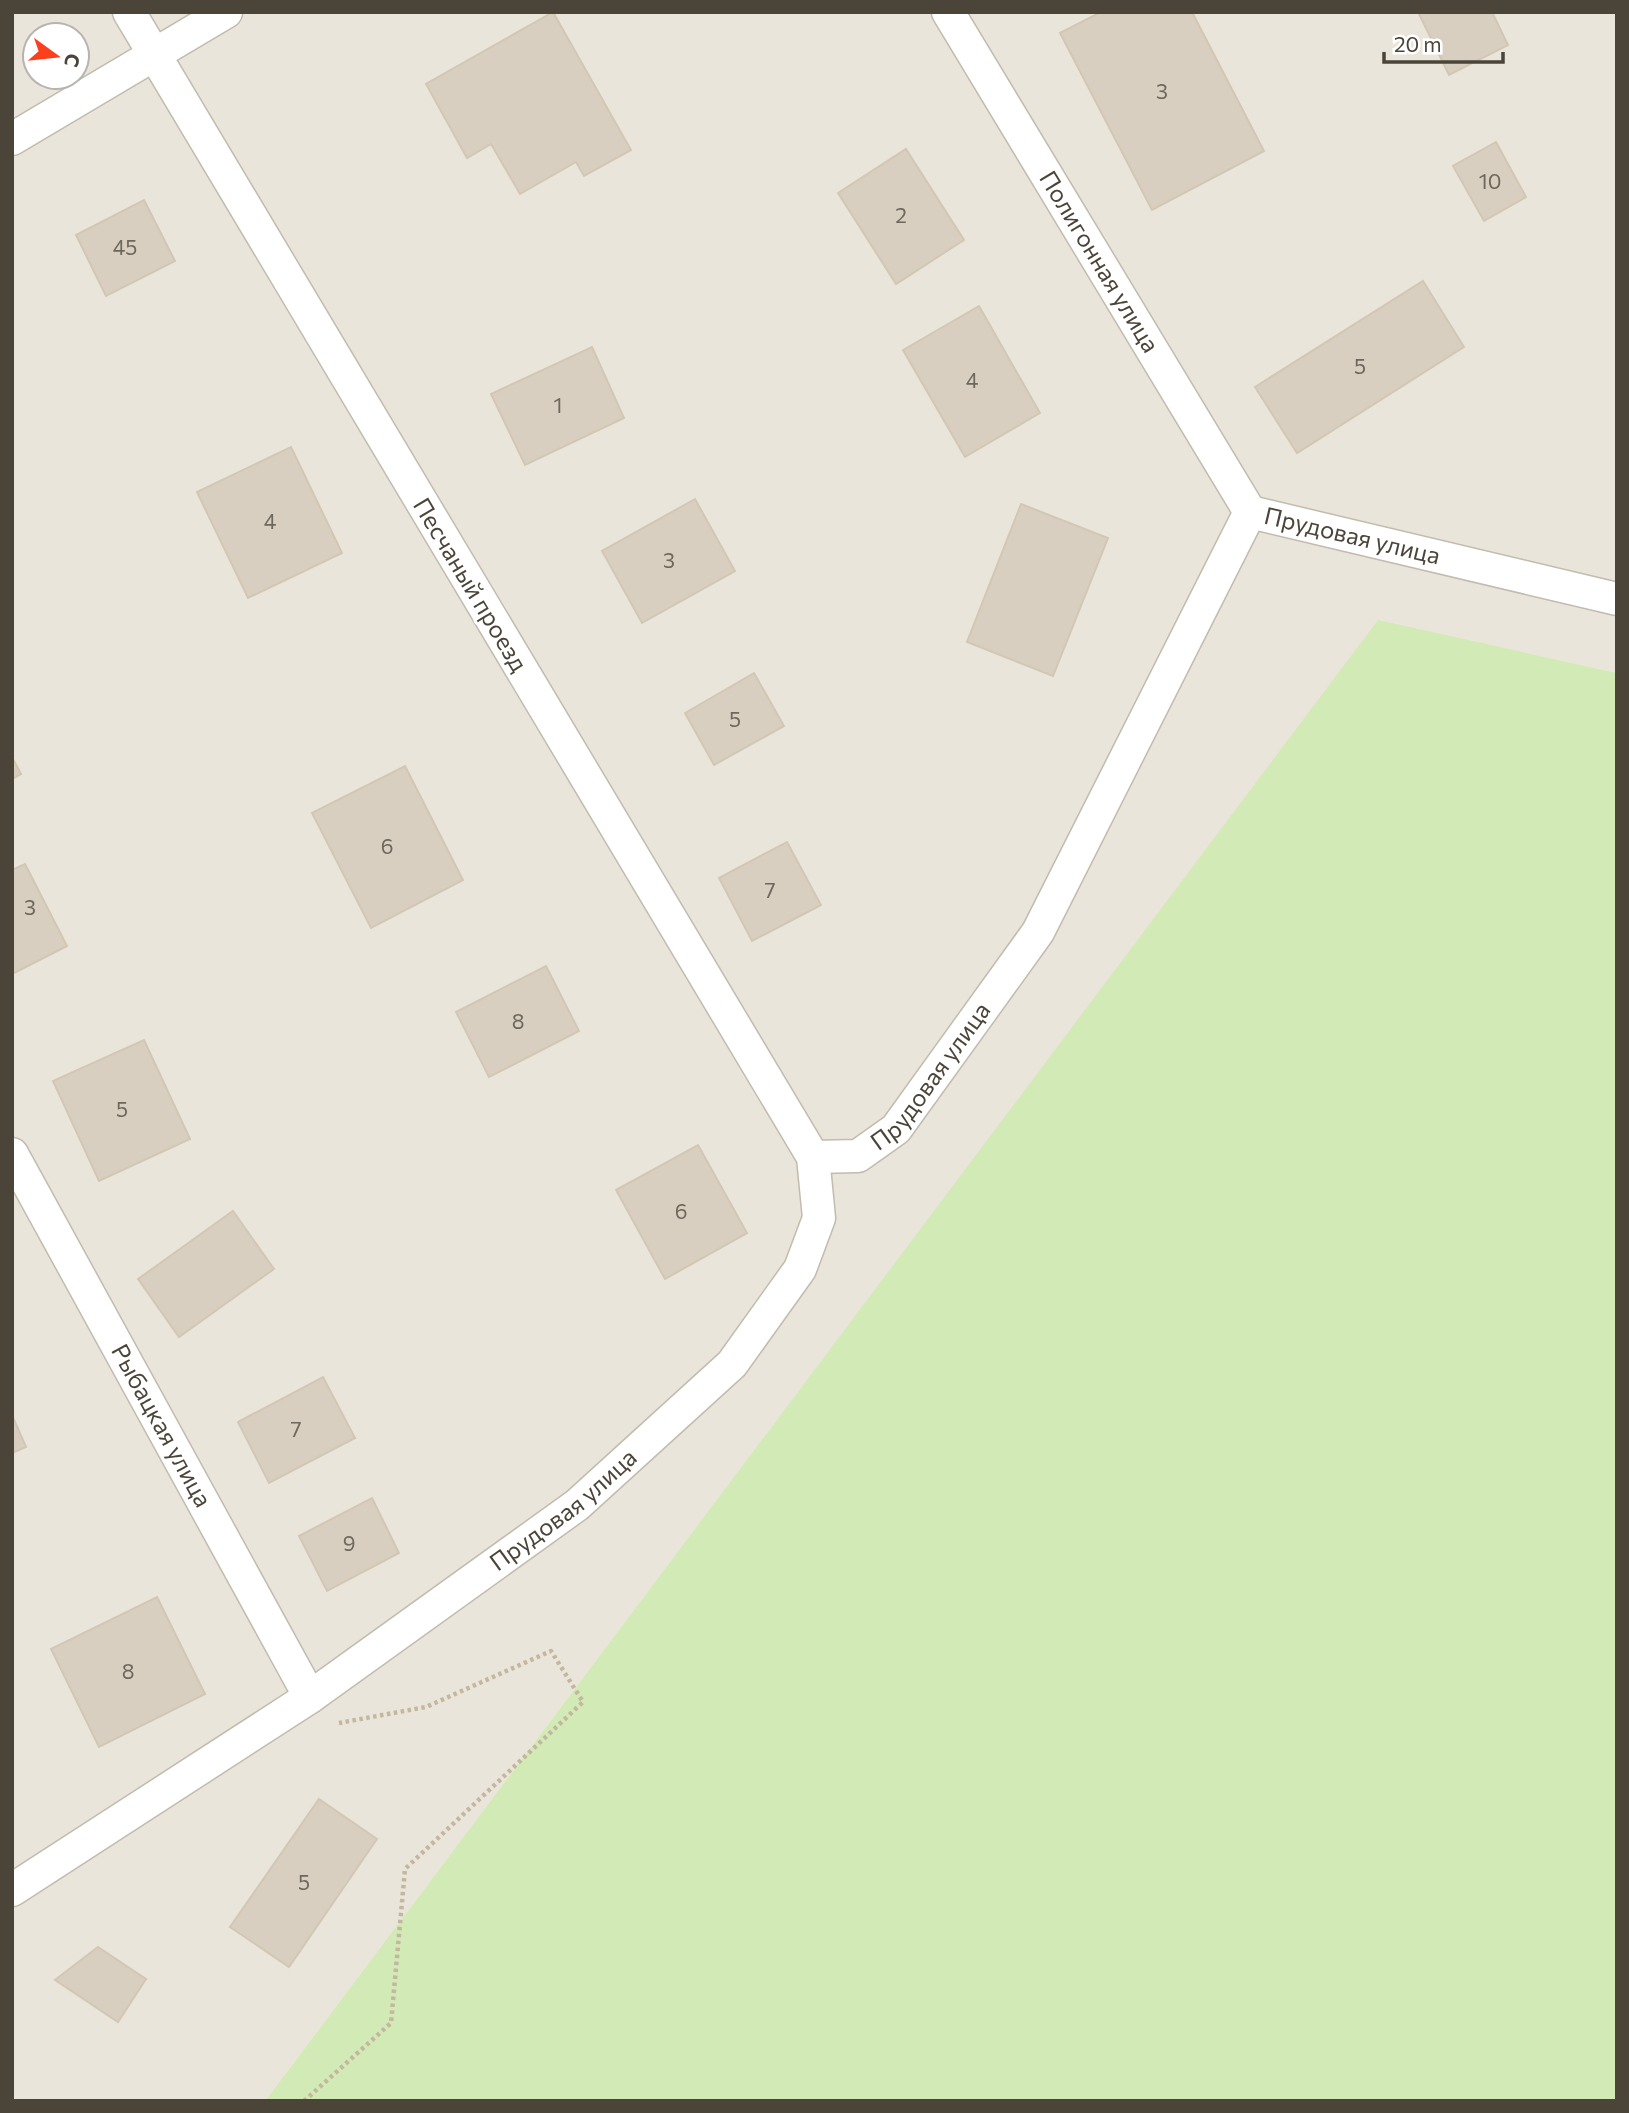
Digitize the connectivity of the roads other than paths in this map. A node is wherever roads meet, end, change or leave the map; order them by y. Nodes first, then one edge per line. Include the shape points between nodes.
1 (129, 12) edge
2 (226, 12) edge
3 (948, 12) edge
4 (154, 56) junction
5 (12, 139) edge
6 (1250, 512) junction
7 (1617, 599) edge
8 (12, 1154) edge
9 (813, 1157) junction
10 (310, 1697) junction
11 (12, 1890) edge

1 - 4 street, Песчаный проезд
2 - 4 street
3 - 6 street, Полигонная улица
4 - 5 street
4 - 9 street, Песчаный проезд
6 - 7 street, Прудовая улица
6 - 9 street, Прудовая улица via 1038,932 896,1129 858,1156
8 - 10 street, Рыбацкая улица
9 - 10 street, Прудовая улица via 819,1218 800,1269 732,1364 577,1505
10 - 11 street, Прудовая улица

